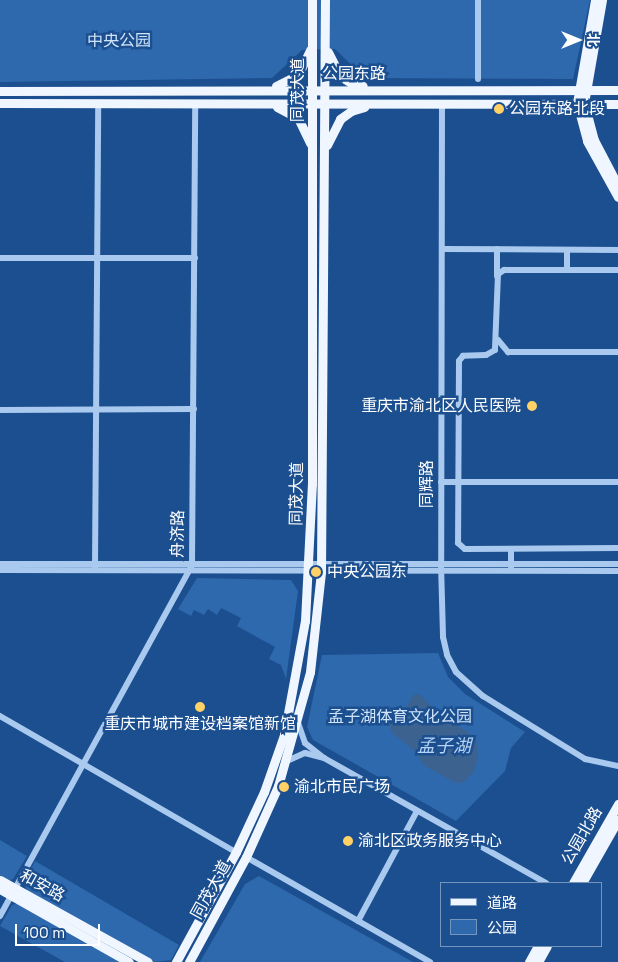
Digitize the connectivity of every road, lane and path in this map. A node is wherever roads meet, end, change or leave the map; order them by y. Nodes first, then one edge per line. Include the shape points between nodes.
1 (312, 0) edge
2 (325, 0) edge
3 (478, 0) edge
4 (594, 0) edge
5 (602, 0) edge
6 (312, 40) junction
7 (325, 40) junction
8 (478, 79) dead end
9 (270, 89) junction
10 (313, 89) junction
11 (380, 89) junction
12 (581, 89) junction
13 (325, 90) junction
14 (618, 90) edge
15 (0, 91) edge
16 (0, 103) edge
17 (442, 103) junction
18 (581, 103) junction
19 (98, 104) junction
20 (195, 104) junction
21 (270, 104) junction
22 (313, 104) junction
23 (325, 104) junction
24 (380, 104) junction
25 (618, 104) edge
26 (324, 152) junction
27 (313, 153) junction
28 (618, 186) edge
29 (618, 197) edge
30 (442, 249) junction
31 (497, 249) junction
32 (567, 250) junction
33 (618, 250) edge
34 (0, 258) edge
35 (97, 258) junction
36 (195, 258) junction
37 (567, 270) junction
38 (618, 270) edge
39 (497, 277) junction
40 (496, 336) junction
41 (618, 352) edge
42 (96, 409) junction
43 (194, 409) junction
44 (0, 410) edge
45 (441, 482) junction
46 (458, 482) junction
47 (618, 482) edge
48 (618, 548) edge
49 (511, 549) junction
50 (0, 564) edge
51 (95, 564) junction
52 (618, 564) edge
53 (441, 567) junction
54 (191, 568) junction
55 (310, 568) junction
56 (321, 568) junction
57 (511, 568) junction
58 (0, 570) edge
59 (95, 571) junction
60 (618, 571) edge
61 (0, 716) edge
62 (298, 723) junction
63 (324, 758) junction
64 (287, 761) junction
65 (84, 765) junction
66 (618, 766) edge
67 (618, 804) edge
68 (418, 811) junction
69 (618, 820) edge
70 (236, 852) junction
71 (246, 857) junction
72 (0, 880) edge
73 (544, 882) edge
74 (574, 882) edge
75 (583, 882) edge
76 (0, 889) edge
77 (14, 892) junction
78 (0, 916) edge
79 (358, 921) junction
80 (537, 947) edge
81 (547, 947) edge
82 (129, 962) edge
83 (148, 962) edge
84 (176, 962) edge
85 (188, 962) edge
86 (430, 962) edge
87 (529, 962) edge
88 (538, 962) edge

1 - 6 main road, 同茂大道
2 - 7 main road, 同茂大道
3 - 8 street
4 - 12 main road
5 - 12 main road
6 - 9 main road via 306,64 298,74
6 - 10 main road, 同茂大道
7 - 11 main road via 331,62 340,76 351,83
7 - 13 main road, 同茂大道
9 - 10 main road, 公园东路
9 - 15 main road, 公园东路
10 - 13 main road, 公园东路
10 - 22 main road, 同茂大道
11 - 12 main road, 公园东路
11 - 13 main road, 公园东路
12 - 14 main road, 公园东路
12 - 18 main road
13 - 23 main road, 同茂大道
16 - 19 main road, 公园东路
17 - 18 main road, 公园东路
17 - 24 main road, 公园东路
17 - 30 street, 同辉路
18 - 25 main road, 公园东路
18 - 28 main road via 594,140
18 - 29 main road via 586,141
19 - 20 main road, 公园东路
19 - 35 street
20 - 21 main road, 公园东路
20 - 36 street, 舟济路
21 - 22 main road, 公园东路
21 - 27 main road via 298,118
22 - 23 main road, 公园东路
22 - 27 main road, 同茂大道
23 - 24 main road, 公园东路
23 - 26 main road, 同茂大道
24 - 26 main road via 351,111 340,118
26 - 56 main road, 同茂大道
27 - 55 main road, 同茂大道
30 - 31 street
30 - 45 street, 同辉路
31 - 32 street
31 - 39 street
32 - 33 street
32 - 37 street
34 - 35 street
35 - 36 street
35 - 42 street
36 - 43 street, 舟济路
37 - 38 street
37 - 39 street via 504,270
39 - 40 street
40 - 41 street via 501,347 508,352
40 - 46 street via 493,352 463,356 459,361
42 - 43 street
42 - 44 street
42 - 51 street
43 - 54 street, 舟济路
45 - 46 street
45 - 53 street, 同辉路
46 - 47 street
46 - 49 street via 458,543 462,547
48 - 49 street
49 - 57 street
50 - 51 street
51 - 54 street
51 - 59 street
52 - 57 street
53 - 56 street
53 - 57 street
53 - 66 street, 同辉路 via 443,637 456,672 482,696 586,759
54 - 55 street
54 - 59 street
54 - 65 street, 舟济路
55 - 56 street
55 - 70 main road, 同茂大道 via 298,669 284,735 264,792
56 - 62 main road, 同茂大道 via 310,672
57 - 60 street
58 - 59 street
61 - 65 street
62 - 63 street via 305,743
62 - 64 main road, 同茂大道
63 - 64 street via 306,754
63 - 68 street
64 - 71 main road, 同茂大道
65 - 70 street
65 - 77 street, 舟济路
67 - 74 main road, 公园北路
68 - 73 street
68 - 79 street
69 - 75 main road, 公园北路
70 - 84 main road, 同茂大道
71 - 79 street
71 - 85 main road, 同茂大道
72 - 77 main road, 和安路
76 - 77 main road, 和安路
77 - 78 street, 舟济路
77 - 82 main road, 和安路
77 - 83 main road, 和安路
79 - 86 street
80 - 87 main road
81 - 88 main road

